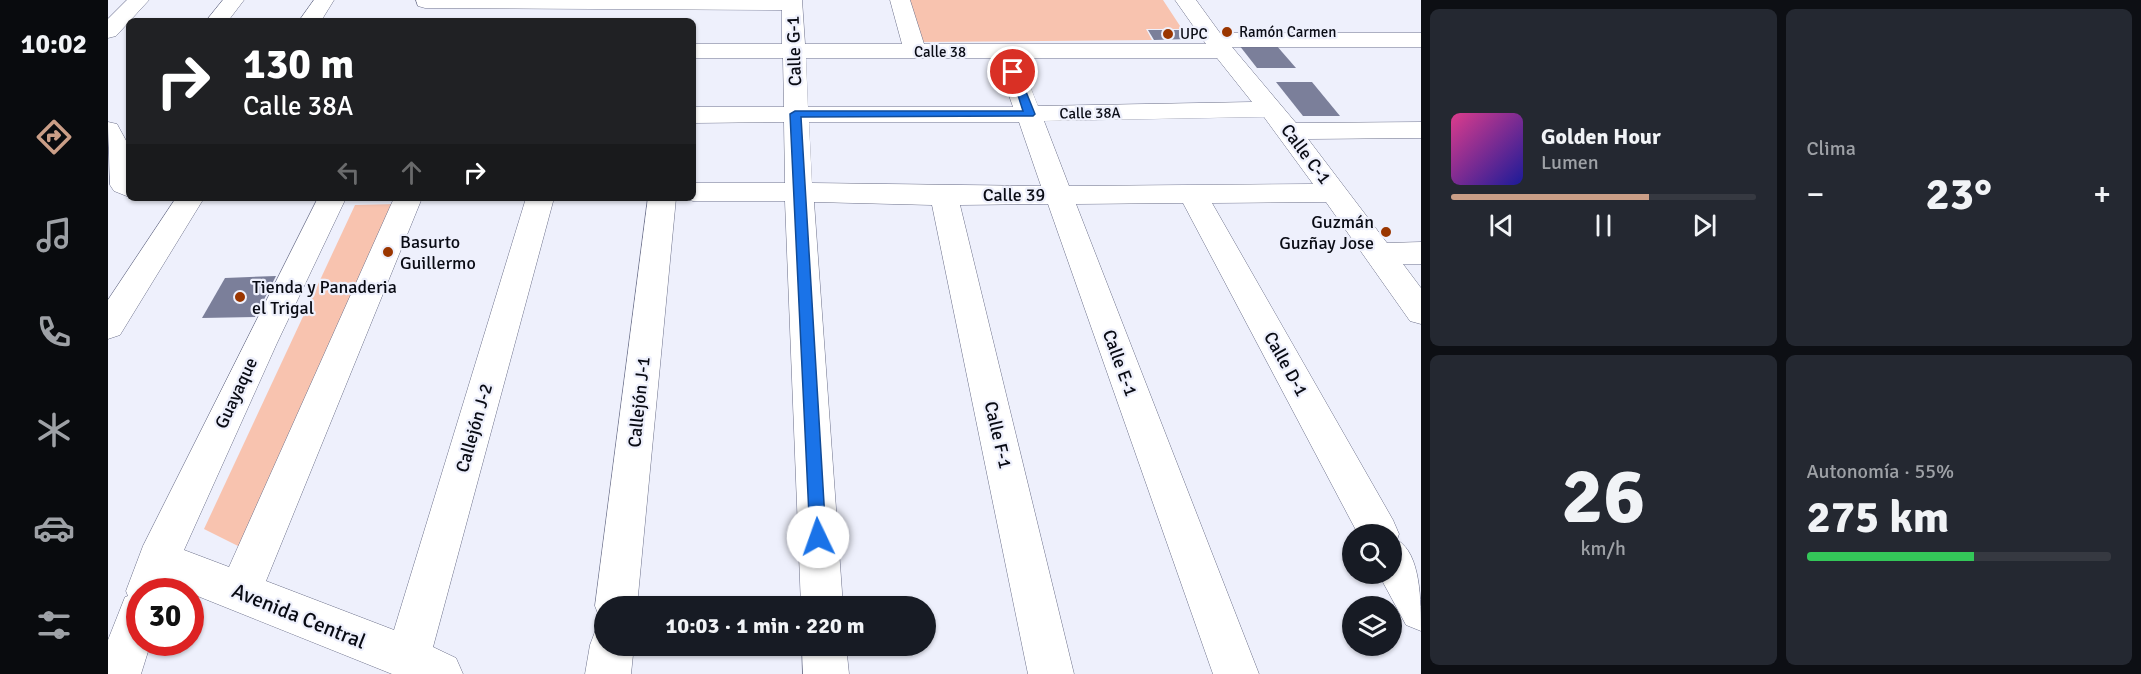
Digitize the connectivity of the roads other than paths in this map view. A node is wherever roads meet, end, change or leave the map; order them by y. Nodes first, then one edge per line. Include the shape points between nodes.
1 (139, 0) edge
2 (234, 0) edge
3 (324, 0) edge
4 (900, 0) edge
5 (1185, 0) edge
6 (426, 1) edge
7 (792, 2) edge
8 (219, 18) edge
9 (312, 18) edge
10 (417, 18) edge
11 (108, 31) edge
12 (1421, 40) edge
13 (1219, 45) junction
14 (794, 50) junction
15 (696, 51) edge
16 (1005, 51) junction
17 (915, 52) junction
18 (1272, 109) junction
19 (795, 114) junction
20 (1029, 114) junction
21 (696, 115) edge
22 (1421, 130) edge
23 (1289, 131) junction
24 (117, 132) edge
25 (126, 186) edge
26 (696, 192) edge
27 (799, 192) junction
28 (1335, 193) junction
29 (1058, 195) junction
30 (1193, 195) junction
31 (944, 196) junction
32 (188, 201) edge
33 (331, 201) edge
34 (407, 201) edge
35 (539, 201) edge
36 (662, 201) edge
37 (1421, 253) edge
38 (1379, 254) junction
39 (1421, 312) edge
40 (108, 326) edge
41 (1374, 524) edge
42 (152, 575) edge
43 (1402, 576) edge
44 (240, 592) junction
45 (617, 596) edge
46 (821, 596) edge
47 (1421, 610) edge
48 (126, 651) edge
49 (610, 656) edge
50 (825, 656) edge
51 (424, 666) edge
52 (118, 674) edge
53 (608, 674) edge
54 (826, 674) edge
55 (1051, 674) edge
56 (1236, 674) edge

1 - 11 street
2 - 8 street
3 - 9 street
4 - 17 street
5 - 13 street, Calle C-1
6 - 7 street
6 - 10 street
7 - 14 street, Calle G-1
12 - 13 street, Calle 38
13 - 16 street, Calle 38
13 - 18 street, Calle C-1
14 - 15 street, Calle 38
14 - 17 street, Calle 38
14 - 19 street, Calle G-1
16 - 17 street, Calle 38
16 - 20 street, Calle E-1
18 - 20 street, Calle 38A
18 - 23 street, Calle C-1
19 - 20 street, Calle 38A
19 - 21 street, Calle 38A
19 - 27 street, Calle G-1
20 - 29 street, Calle E-1
22 - 23 street
23 - 28 street, Calle C-1
24 - 25 street
26 - 27 street, Calle 39
27 - 31 street, Calle 39
27 - 46 street, Calle G-1
28 - 30 street, Calle 39
28 - 38 street, Calle C-1
29 - 30 street, Calle 39
29 - 31 street, Calle 39
29 - 56 street, Calle E-1
30 - 41 street, Calle D-1
31 - 55 street, Calle F-1
32 - 40 street
33 - 42 street, Guayaque
34 - 44 street
35 - 51 street, Callejón J-2
36 - 45 street, Callejón J-1
37 - 38 street
38 - 39 street, Calle C-1
42 - 44 street, Avenida Central
43 - 47 street
44 - 51 street, Avenida Central
48 - 52 street
49 - 53 street
50 - 54 street

